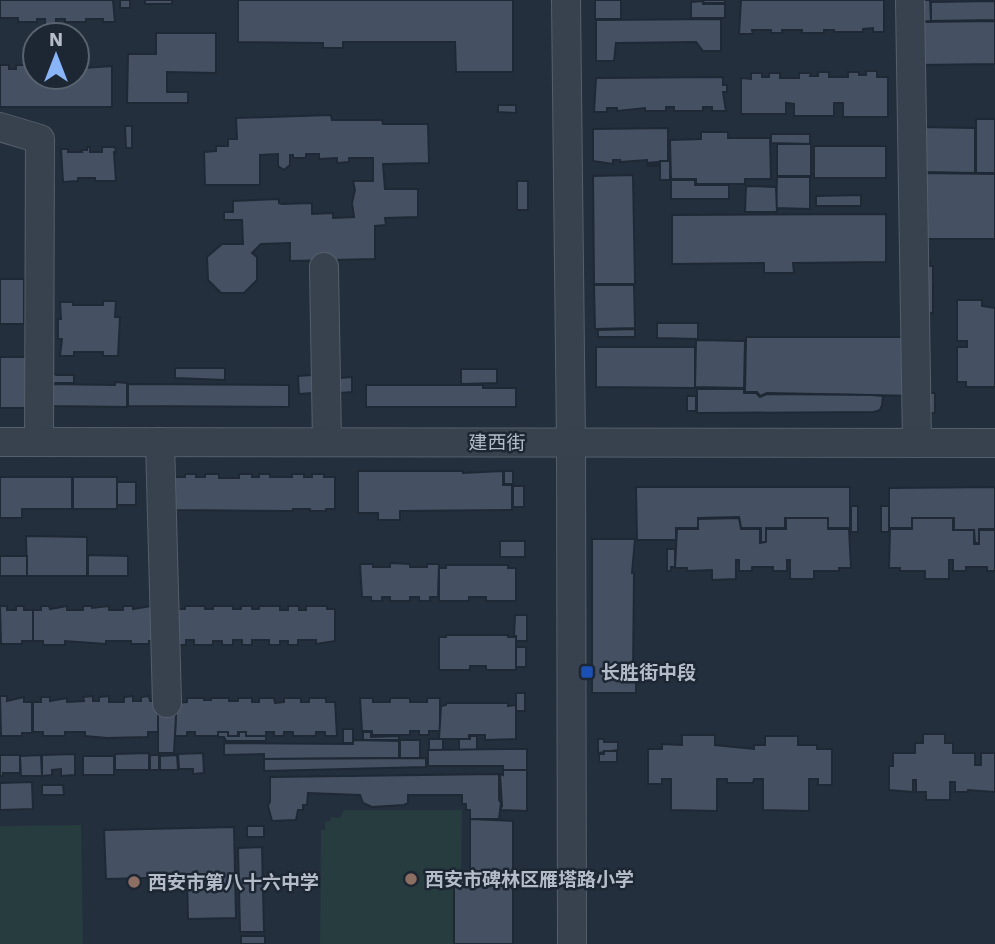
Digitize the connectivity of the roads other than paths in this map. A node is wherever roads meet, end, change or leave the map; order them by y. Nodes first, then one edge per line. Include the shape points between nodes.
1 (566, 0) edge
2 (909, 0) edge
3 (0, 127) edge
4 (324, 267) dead end
5 (0, 442) edge
6 (39, 442) junction
7 (160, 442) junction
8 (327, 442) junction
9 (571, 443) junction
10 (917, 443) junction
11 (995, 443) edge
12 (167, 703) dead end
13 (572, 944) edge

1 - 9 street
2 - 10 street
3 - 6 street via 40,139
4 - 8 street
5 - 6 street, 建西街
6 - 7 street, 建西街
7 - 8 street, 建西街
7 - 12 street
8 - 9 street, 建西街
9 - 10 street, 建西街
9 - 13 street
10 - 11 street, 建西街

